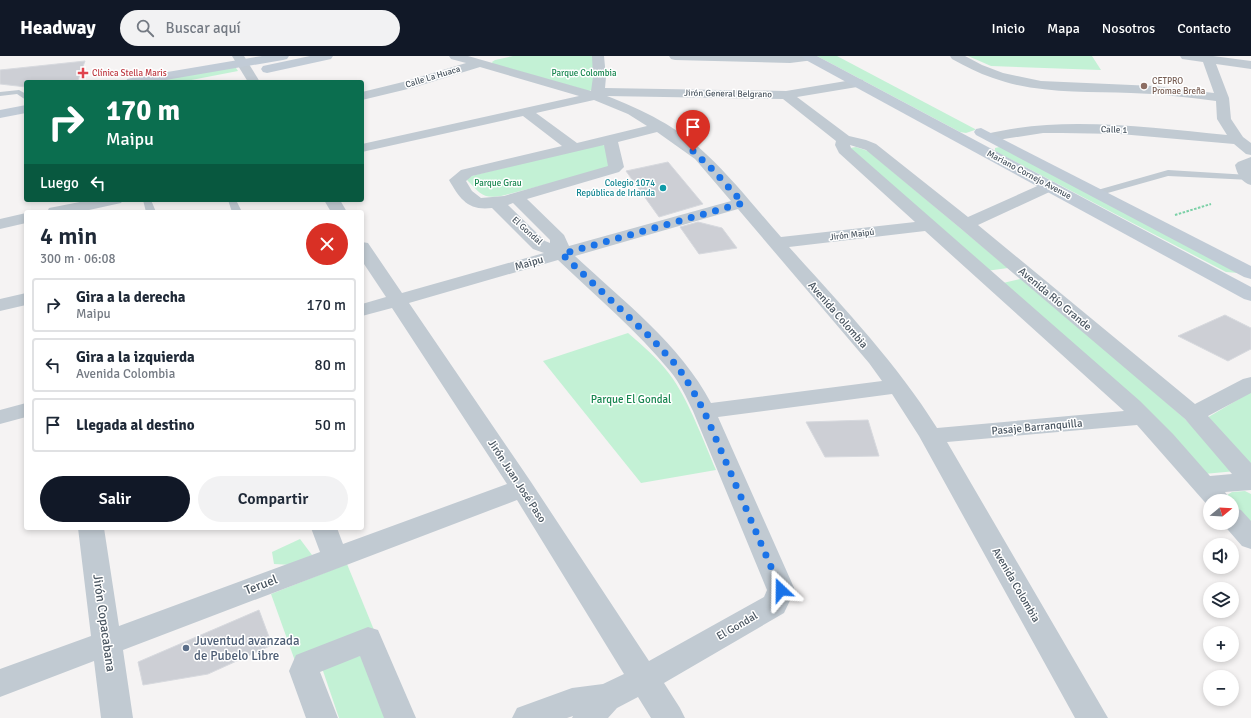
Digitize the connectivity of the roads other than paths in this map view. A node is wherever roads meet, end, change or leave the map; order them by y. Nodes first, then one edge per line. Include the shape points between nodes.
1 (283, 56) edge
2 (327, 56) edge
3 (455, 56) edge
4 (504, 56) edge
5 (598, 56) edge
6 (675, 56) edge
7 (835, 56) edge
8 (956, 56) edge
9 (1186, 56) edge
10 (809, 57) edge
11 (1207, 57) edge
12 (479, 63) junction
13 (850, 64) dead end
14 (1251, 65) edge
15 (245, 69) edge
16 (149, 80) edge
17 (201, 80) edge
18 (858, 83) junction
19 (0, 94) edge
20 (596, 94) junction
21 (786, 95) junction
22 (24, 96) edge
23 (364, 96) edge
24 (24, 98) edge
25 (1222, 98) junction
26 (0, 103) edge
27 (24, 109) edge
28 (526, 112) junction
29 (0, 114) edge
30 (511, 115) junction
31 (967, 125) dead end
32 (661, 127) junction
33 (610, 139) junction
34 (844, 140) junction
35 (1238, 140) junction
36 (984, 141) junction
37 (573, 147) junction
38 (364, 148) edge
39 (555, 151) junction
40 (1251, 151) edge
41 (1251, 162) edge
42 (1250, 179) edge
43 (1050, 186) junction
44 (1097, 193) junction
45 (516, 197) junction
46 (105, 202) edge
47 (496, 202) junction
48 (743, 203) junction
49 (65, 210) edge
50 (24, 218) edge
51 (0, 224) edge
52 (966, 224) junction
53 (928, 226) junction
54 (777, 243) junction
55 (364, 251) edge
56 (562, 254) junction
57 (1021, 269) junction
58 (1251, 273) edge
59 (985, 276) junction
60 (1247, 288) edge
61 (24, 299) edge
62 (396, 300) junction
63 (0, 305) edge
64 (364, 309) edge
65 (1251, 384) edge
66 (898, 386) junction
67 (24, 411) edge
68 (704, 411) junction
69 (1193, 414) junction
70 (1143, 416) junction
71 (0, 417) edge
72 (931, 436) junction
73 (1251, 480) edge
74 (522, 488) junction
75 (1212, 493) edge
76 (1239, 525) edge
77 (91, 530) edge
78 (325, 530) edge
79 (1251, 539) edge
80 (335, 557) junction
81 (107, 643) junction
82 (644, 679) junction
83 (0, 684) edge
84 (597, 708) edge
85 (117, 718) edge
86 (322, 718) edge
87 (400, 718) edge
88 (528, 718) edge
89 (669, 718) edge
90 (1092, 718) edge

1 - 15 main road
2 - 15 main road
3 - 12 street, Avenida Colombia
4 - 12 street, Calle La Huaca
5 - 20 street
6 - 10 street via 790,59
7 - 13 main road
8 - 25 street via 1003,78 1037,86 1153,90
9 - 11 street
10 - 18 main road, Mariano Cornejo Avenue
11 - 14 street
11 - 25 street
12 - 20 street, Avenida Colombia
12 - 23 street, Calle La Huaca
15 - 16 main road
15 - 17 main road
18 - 21 street, Jirón General Belgrano
18 - 36 main road, Mariano Cornejo Avenue
19 - 22 lane via 19,92
20 - 21 street, Jirón General Belgrano
20 - 28 street, Jirón General Belgrano
20 - 32 street, Avenida Colombia
21 - 34 street, Avenida Río Grande
24 - 26 main road
25 - 35 street via 1224,119
27 - 29 main road
28 - 30 street, Jirón General Belgrano
28 - 37 street
30 - 38 street, Jirón General Belgrano
30 - 39 street
31 - 36 main road, Mariano Cornejo Avenue
32 - 33 street
32 - 48 street, Avenida Colombia via 700,156
33 - 37 street
33 - 45 street via 616,167 614,170
34 - 52 street, Avenida Río Grande via 871,147
34 - 53 street, Avenida Río Grande via 844,150
35 - 36 street, Calle 1 via 1062,128 1043,129
35 - 40 street
36 - 43 main road, Mariano Cornejo Avenue
36 - 44 main road, Mariano Cornejo Avenue
37 - 39 street
39 - 47 street via 466,173 457,180 474,202
41 - 42 street via 1243,166
42 - 44 lane via 1168,173
43 - 52 street
43 - 60 main road, Mariano Cornejo Avenue
44 - 58 main road, Mariano Cornejo Avenue
45 - 47 street
45 - 56 street, El Gondal via 558,239
46 - 49 street
47 - 56 street, El Gondal via 539,245
48 - 54 street, Avenida Colombia
48 - 56 street, Maipu
50 - 51 street
52 - 57 street, Avenida Río Grande
53 - 54 street, Jirón Maipú
53 - 59 street, Avenida Río Grande
54 - 66 street, Avenida Colombia
55 - 62 street, Jirón Juan José Paso
56 - 62 street, Maipu
56 - 68 street, El Gondal via 678,367
57 - 59 street
57 - 69 street, Avenida Río Grande
59 - 70 street, Avenida Río Grande
61 - 63 street
62 - 64 street, Maipu
62 - 74 street, Jirón Juan José Paso
65 - 69 street
66 - 68 street
66 - 72 street, Avenida Colombia
67 - 71 street
68 - 82 street, El Gondal via 781,590 774,605
69 - 73 street, Avenida Río Grande
70 - 72 street, Pasaje Barranquilla
70 - 75 street, Avenida Río Grande
72 - 90 street, Avenida Colombia
73 - 75 street
74 - 80 street, Teruel
74 - 82 street, Jirón Juan José Paso
76 - 79 street
77 - 81 street, Jirón Copacabana
78 - 80 street
80 - 81 street, Teruel
81 - 83 street, Teruel
81 - 85 street, Jirón Copacabana
82 - 84 street, El Gondal
82 - 89 street, Jirón Juan José Paso
84 - 88 street, El Gondal via 572,702
86 - 87 street via 304,671 307,664 368,639

